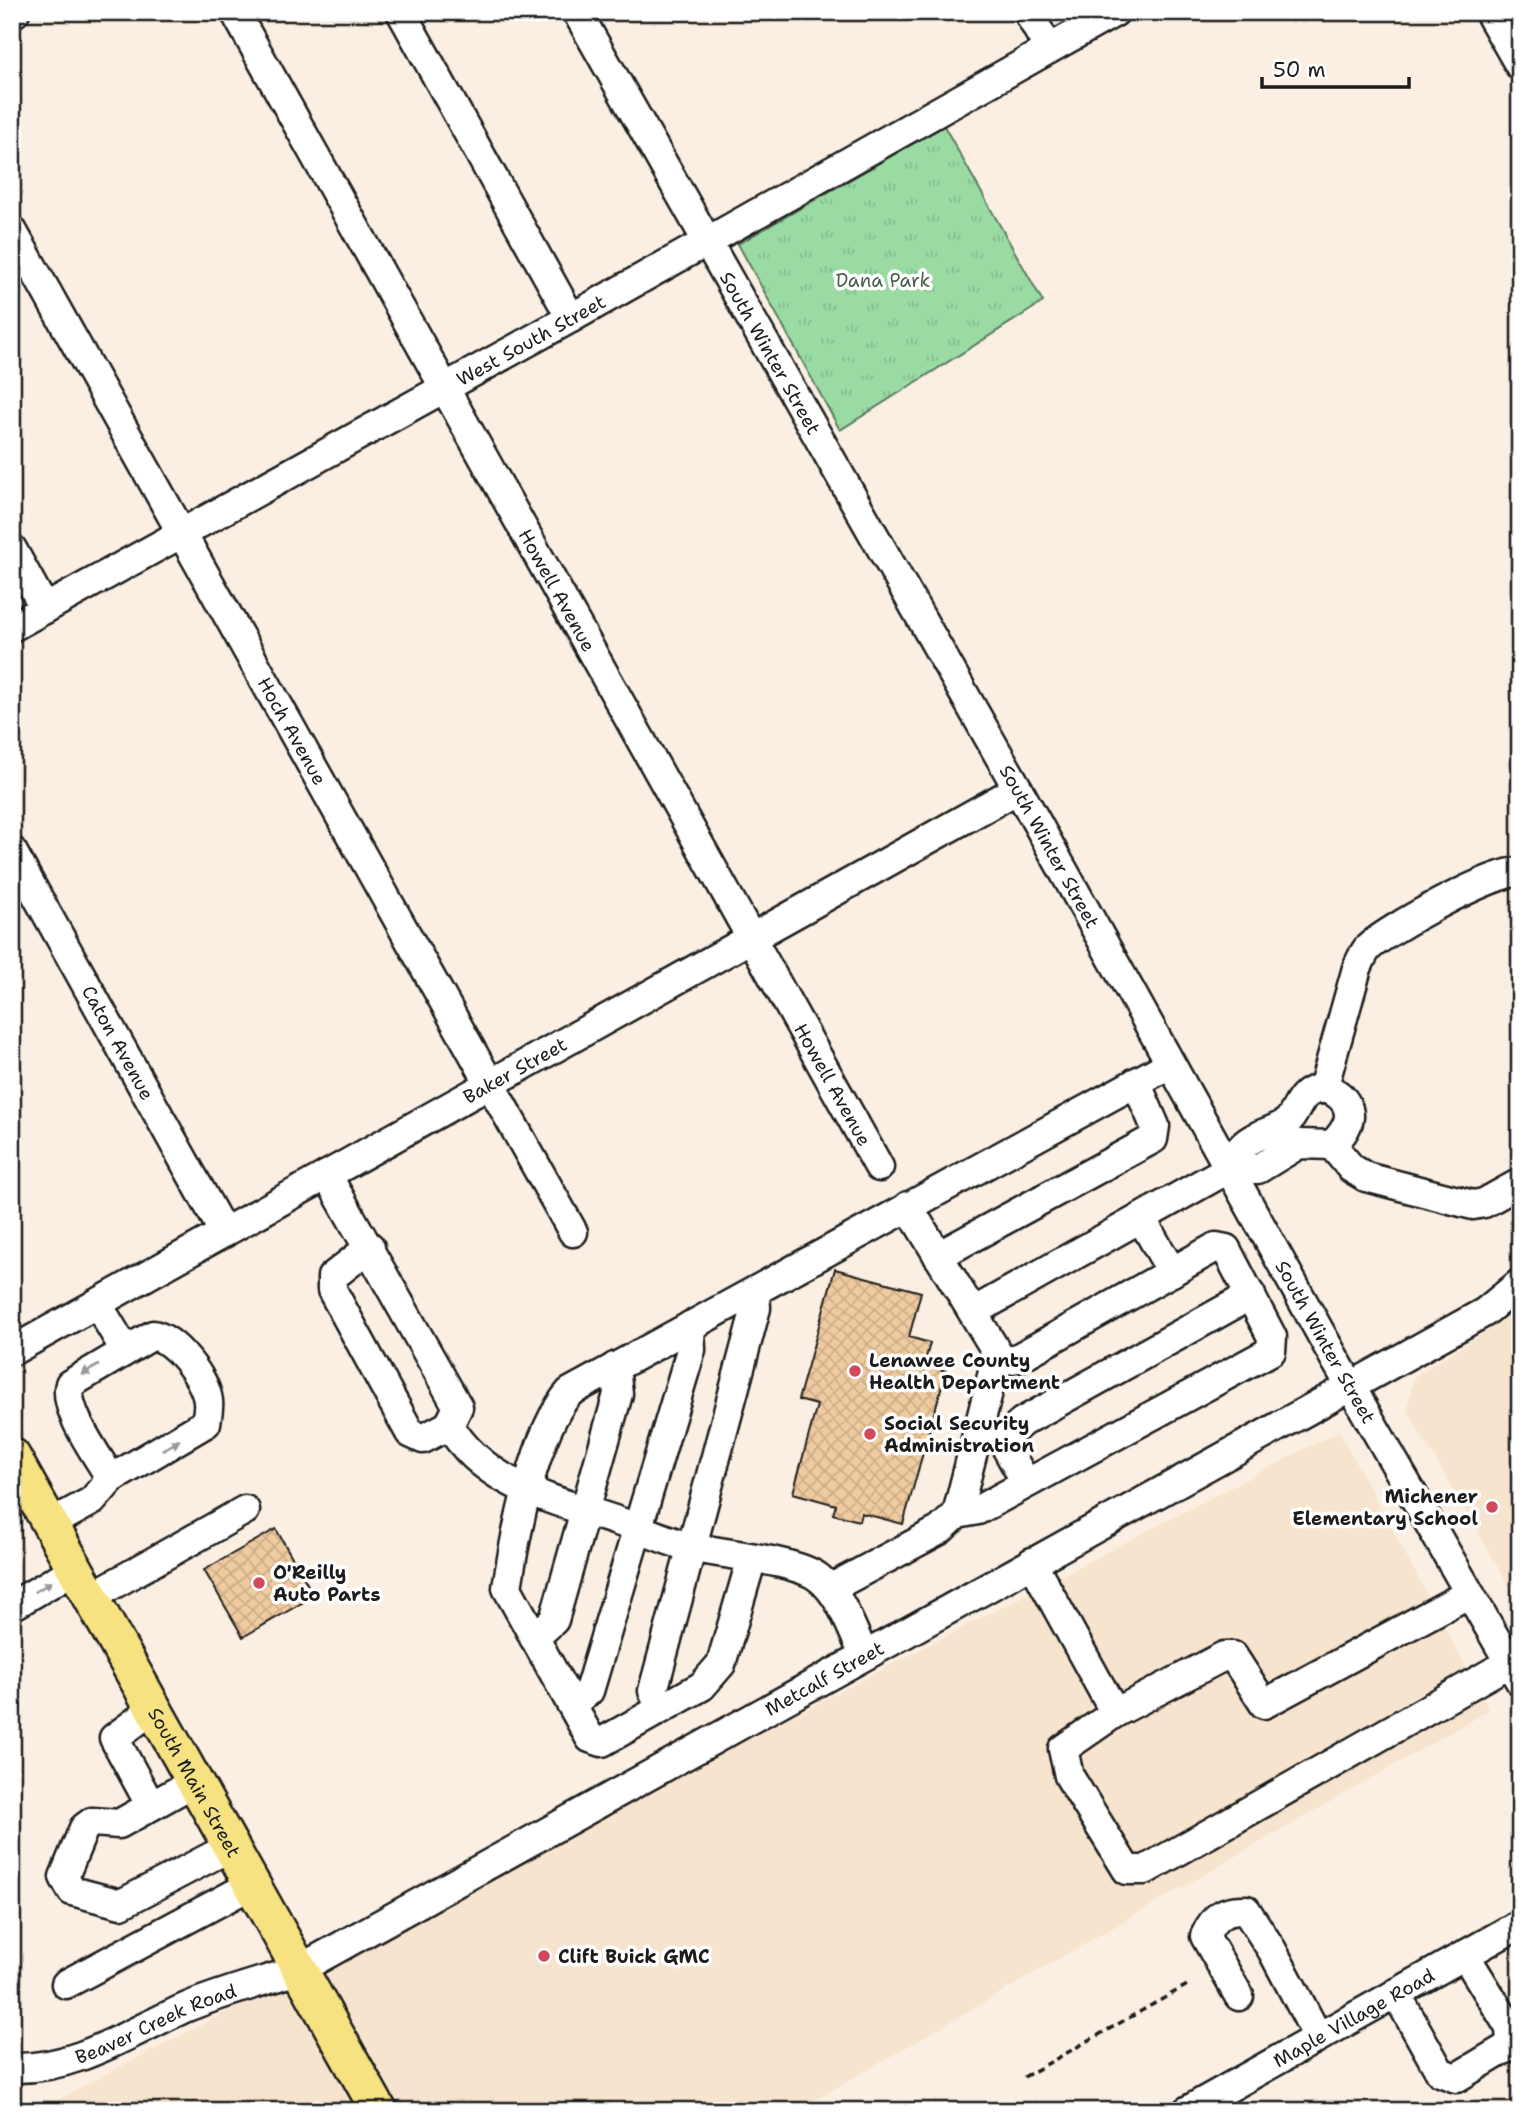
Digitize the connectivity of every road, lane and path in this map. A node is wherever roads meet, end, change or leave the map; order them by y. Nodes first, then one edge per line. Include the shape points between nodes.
1 (235, 12) edge
2 (401, 12) edge
3 (577, 12) edge
4 (1028, 12) edge
5 (1115, 12) edge
6 (1489, 12) edge
7 (1049, 49) junction
8 (1520, 66) edge
9 (12, 230) edge
10 (705, 242) junction
11 (571, 318) junction
12 (445, 387) junction
13 (182, 534) junction
14 (12, 549) edge
15 (45, 609) junction
16 (12, 627) edge
17 (1018, 789) junction
18 (12, 851) edge
19 (1520, 872) edge
20 (753, 937) junction
21 (1170, 1064) junction
22 (1136, 1082) junction
23 (488, 1083) junction
24 (1323, 1089) junction
25 (1293, 1133) junction
26 (1332, 1145) junction
27 (879, 1167) dead end
28 (1228, 1169) junction
29 (327, 1175) junction
30 (1520, 1183) edge
31 (908, 1206) junction
32 (1141, 1218) junction
33 (573, 1232) dead end
34 (223, 1233) junction
35 (370, 1247) junction
36 (938, 1256) junction
37 (1172, 1272) junction
38 (1520, 1283) edge
39 (755, 1291) junction
40 (1251, 1296) junction
41 (97, 1304) junction
42 (973, 1312) junction
43 (690, 1326) junction
44 (125, 1350) junction
45 (12, 1351) edge
46 (994, 1362) junction
47 (615, 1367) junction
48 (1350, 1386) junction
49 (449, 1425) junction
50 (990, 1433) junction
51 (12, 1457) edge
52 (111, 1479) junction
53 (1026, 1483) junction
54 (527, 1492) junction
55 (245, 1510) dead end
56 (585, 1510) junction
57 (957, 1514) junction
58 (50, 1524) junction
59 (638, 1528) junction
60 (692, 1547) junction
61 (752, 1558) junction
62 (1032, 1562) junction
63 (83, 1583) junction
64 (831, 1588) junction
65 (1468, 1594) junction
66 (13, 1603) edge
67 (534, 1638) junction
68 (864, 1655) junction
69 (1515, 1672) edge
70 (572, 1705) junction
71 (153, 1709) junction
72 (661, 1709) junction
73 (1115, 1713) junction
74 (194, 1782) junction
75 (152, 1806) junction
76 (230, 1847) junction
77 (251, 1885) junction
78 (1520, 1924) edge
79 (1465, 1955) junction
80 (298, 1969) junction
81 (66, 1984) dead end
82 (1189, 1984) dead end
83 (1396, 1993) junction
84 (1240, 1996) dead end
85 (1318, 2037) junction
86 (12, 2068) edge
87 (1024, 2077) dead end
88 (1189, 2110) edge
89 (379, 2111) edge

1 - 12 street, Howell Avenue
2 - 11 street
3 - 10 street, South Winter Street
4 - 7 street
5 - 7 street, West South Street
6 - 8 street
7 - 10 street, West South Street
9 - 13 street, Hoch Avenue
10 - 11 street, West South Street
10 - 17 street, South Winter Street
11 - 12 street, West South Street
12 - 13 street, West South Street
12 - 20 street, Howell Avenue
13 - 15 street, West South Street
13 - 23 street, Hoch Avenue
14 - 15 street
15 - 16 street, West South Street
17 - 20 street, Baker Street
17 - 21 street, South Winter Street
18 - 34 street, Caton Avenue
19 - 24 street via 1495,875 1384,935 1366,950
20 - 23 street, Baker Street
20 - 27 street, Howell Avenue
21 - 22 street
21 - 28 street, South Winter Street
22 - 31 street
22 - 36 street via 1155,1126 1153,1139
23 - 29 street, Baker Street
23 - 33 street, Hoch Avenue
24 - 25 street via 1310,1092 1296,1106
24 - 26 street via 1337,1093 1349,1117
25 - 26 street
25 - 28 street via 1258,1169
26 - 30 street via 1351,1168 1366,1177 1473,1205
28 - 32 street
28 - 48 street, South Winter Street
29 - 34 street, Baker Street
29 - 35 street
31 - 36 street
31 - 39 street
32 - 37 street
32 - 42 street
34 - 41 street, Baker Street
35 - 49 street via 458,1407
35 - 49 street via 332,1277 332,1290 410,1433 423,1439
36 - 42 street
37 - 40 street via 1216,1247 1226,1249
37 - 46 street via 1018,1358
38 - 48 street, Metcalf Street via 1485,1312
39 - 43 street
39 - 60 street via 756,1308
40 - 50 street via 1022,1422
40 - 53 street via 1272,1337 1271,1351
41 - 44 street
41 - 45 street, Baker Street
42 - 46 street via 995,1349
43 - 47 street
43 - 59 street via 691,1350
44 -> 52 street via 77,1377 67,1394
52 -> 44 street via 206,1423 208,1399 177,1346 166,1337 153,1335
46 - 50 street
47 - 54 street via 570,1392 557,1407
47 - 56 street via 618,1394
48 - 62 street, Metcalf Street
48 - 65 street, South Winter Street
49 - 54 street via 481,1463
50 - 53 street
50 - 57 street
51 - 58 main road, South Main Street
52 - 58 street via 92,1501
53 - 57 street via 978,1510
54 - 56 street
54 - 67 street via 506,1588
55 - 63 street
56 - 59 street
56 - 67 street via 554,1620
57 - 64 street via 940,1530
58 - 63 main road, South Main Street
59 - 60 street
59 - 70 street via 589,1691
60 - 61 street
60 - 72 street via 653,1691
61 - 64 street via 817,1575
61 - 72 street via 721,1664 702,1686
62 - 68 street, Metcalf Street
62 - 73 street
66 -> 63 street
63 - 71 main road, South Main Street
64 - 68 street
65 - 69 street, South Winter Street
65 - 73 street via 1264,1704 1233,1656 1224,1656
67 - 70 street
68 - 80 street, Metcalf Street
69 - 73 street via 1145,1870 1127,1870 1069,1776 1063,1749
70 - 72 street via 590,1738 602,1742
71 - 74 main road, South Main Street
71 - 75 street via 114,1738
74 - 75 street
74 - 76 main road, South Main Street
75 - 76 street via 119,1824 92,1822 84,1828 64,1877 72,1891 121,1904
76 - 77 main road, South Main Street
77 - 80 main road, South Main Street
77 - 81 street
78 - 79 street, Maple Village Road
79 - 83 street, Maple Village Road
79 - 83 street via 1510,2028 1511,2045 1456,2078 1440,2072
80 - 86 street, Beaver Creek Road via 189,2006 70,2062
80 - 89 main road, South Main Street
82 - 87 path
83 - 85 street, Maple Village Road
84 - 85 street via 1205,1936 1212,1920 1230,1909 1246,1910
85 - 88 street, Maple Village Road

